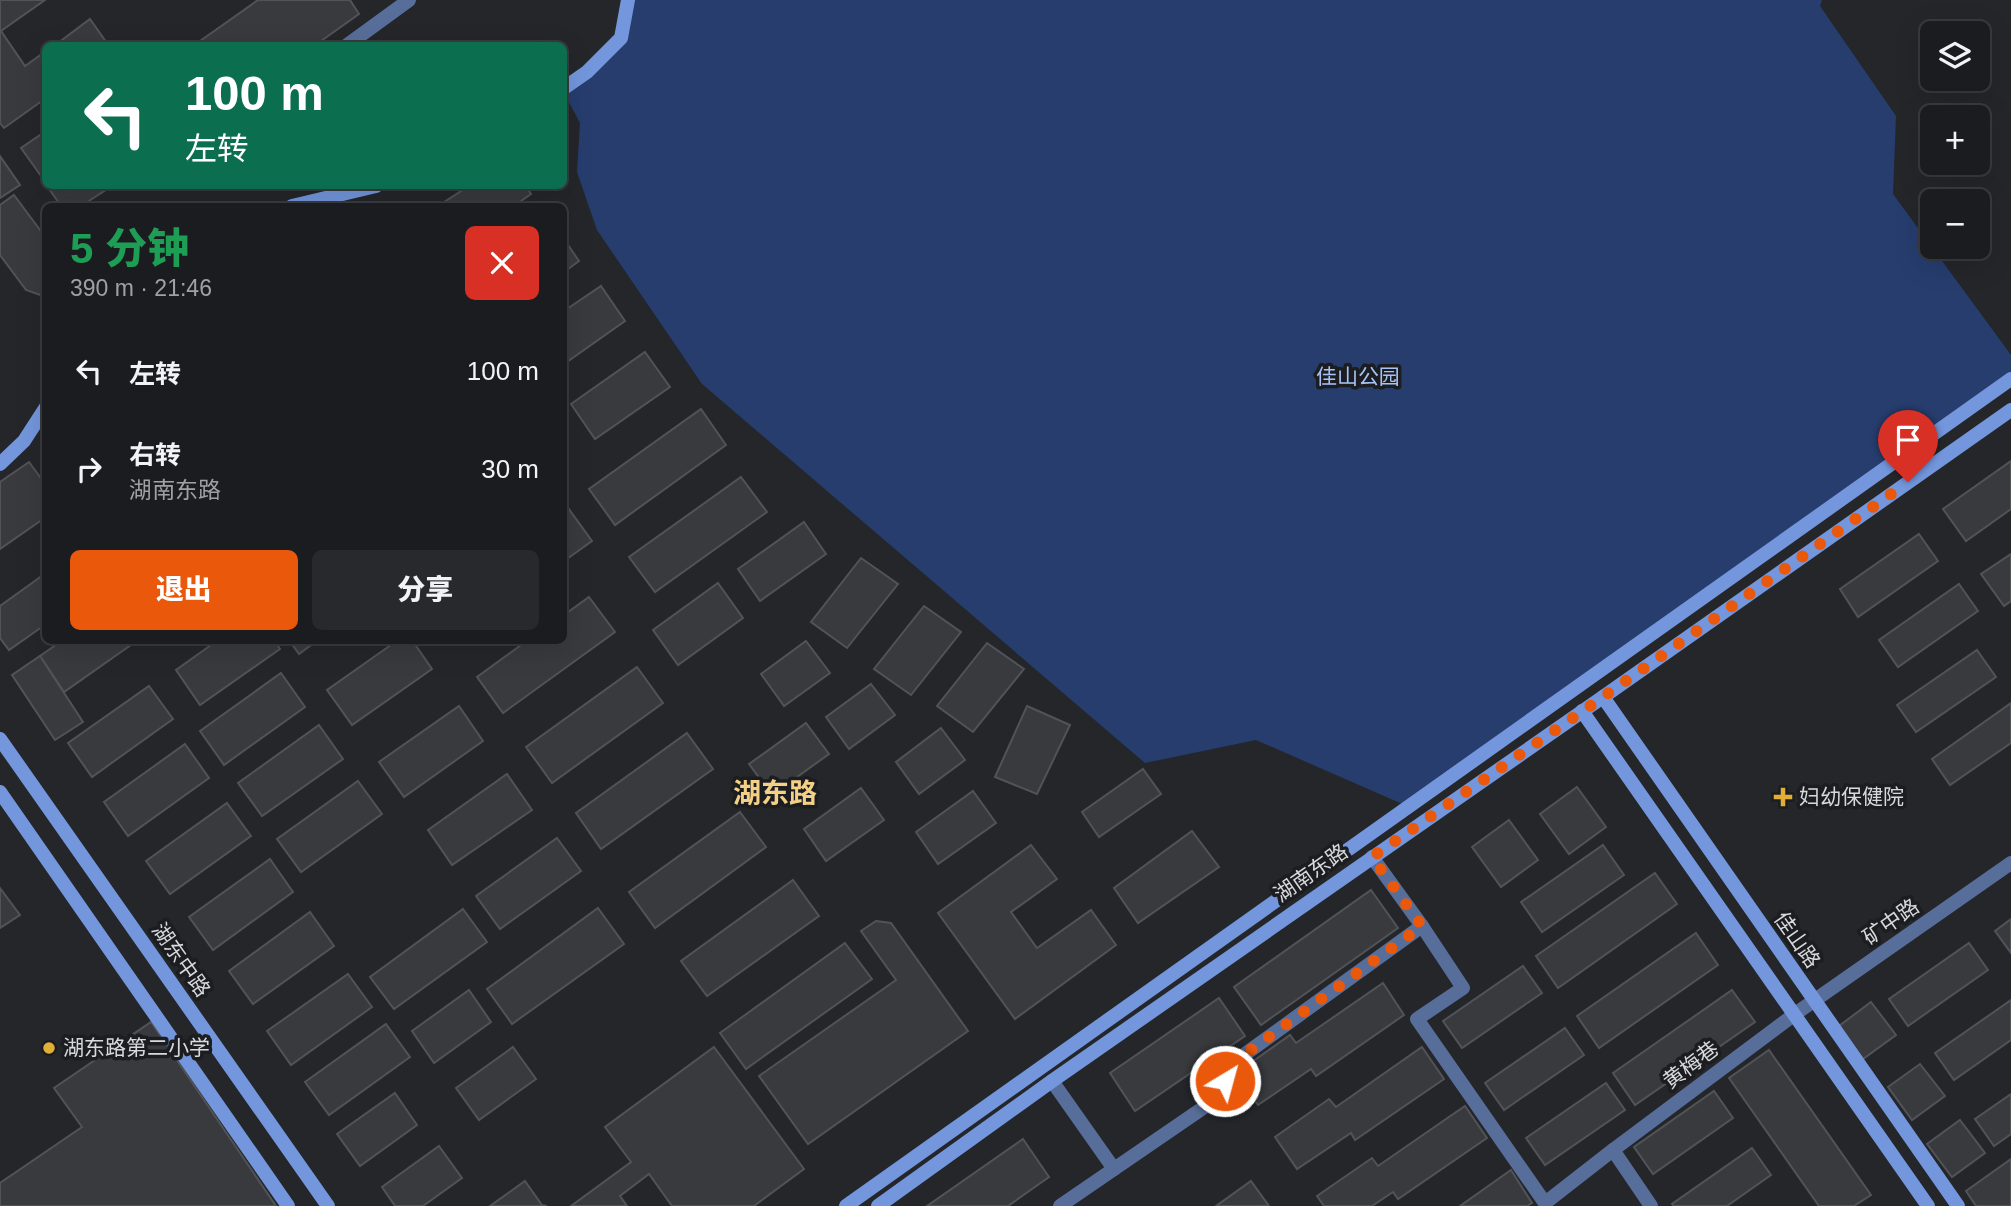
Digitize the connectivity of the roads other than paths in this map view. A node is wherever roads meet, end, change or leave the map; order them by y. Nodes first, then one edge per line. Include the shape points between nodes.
1 (409, 0) edge
2 (628, 0) edge
3 (351, 42) edge
4 (567, 86) edge
5 (363, 189) edge
6 (305, 203) edge
7 (2011, 379) edge
8 (2011, 410) edge
9 (42, 413) edge
10 (0, 464) edge
11 (1603, 697) junction
12 (1582, 711) junction
13 (0, 739) edge
14 (0, 792) edge
15 (1372, 857) junction
16 (2011, 863) edge
17 (1422, 926) junction
18 (1814, 1001) junction
19 (1794, 1014) junction
20 (1052, 1081) junction
21 (1613, 1150) junction
22 (1114, 1169) junction
23 (1544, 1205) edge
24 (288, 1206) edge
25 (328, 1206) edge
26 (846, 1206) edge
27 (878, 1206) edge
28 (1060, 1206) edge
29 (1651, 1206) edge
30 (1928, 1206) edge
31 (1958, 1206) edge

1 - 3 street
2 - 4 main road via 621,38
5 - 6 main road
7 - 26 main road
8 - 11 main road, 湖南东路
9 - 10 main road
11 - 12 main road, 湖南东路
11 - 18 main road, 佳山路
12 - 15 main road, 湖南东路
12 - 19 main road
13 - 25 main road, 湖东中路
14 - 24 main road
15 - 17 street
15 - 20 main road, 湖南东路
16 - 18 street, 矿中路
17 - 22 street via 1230,1065 1219,1097
17 - 23 street via 1463,988 1417,1019
18 - 19 street, 矿中路
18 - 31 main road, 佳山路
19 - 21 street, 黄梅巷
19 - 30 main road
20 - 22 street
20 - 27 main road, 湖南东路
21 - 23 street, 黄梅巷
21 - 29 street
22 - 28 street

